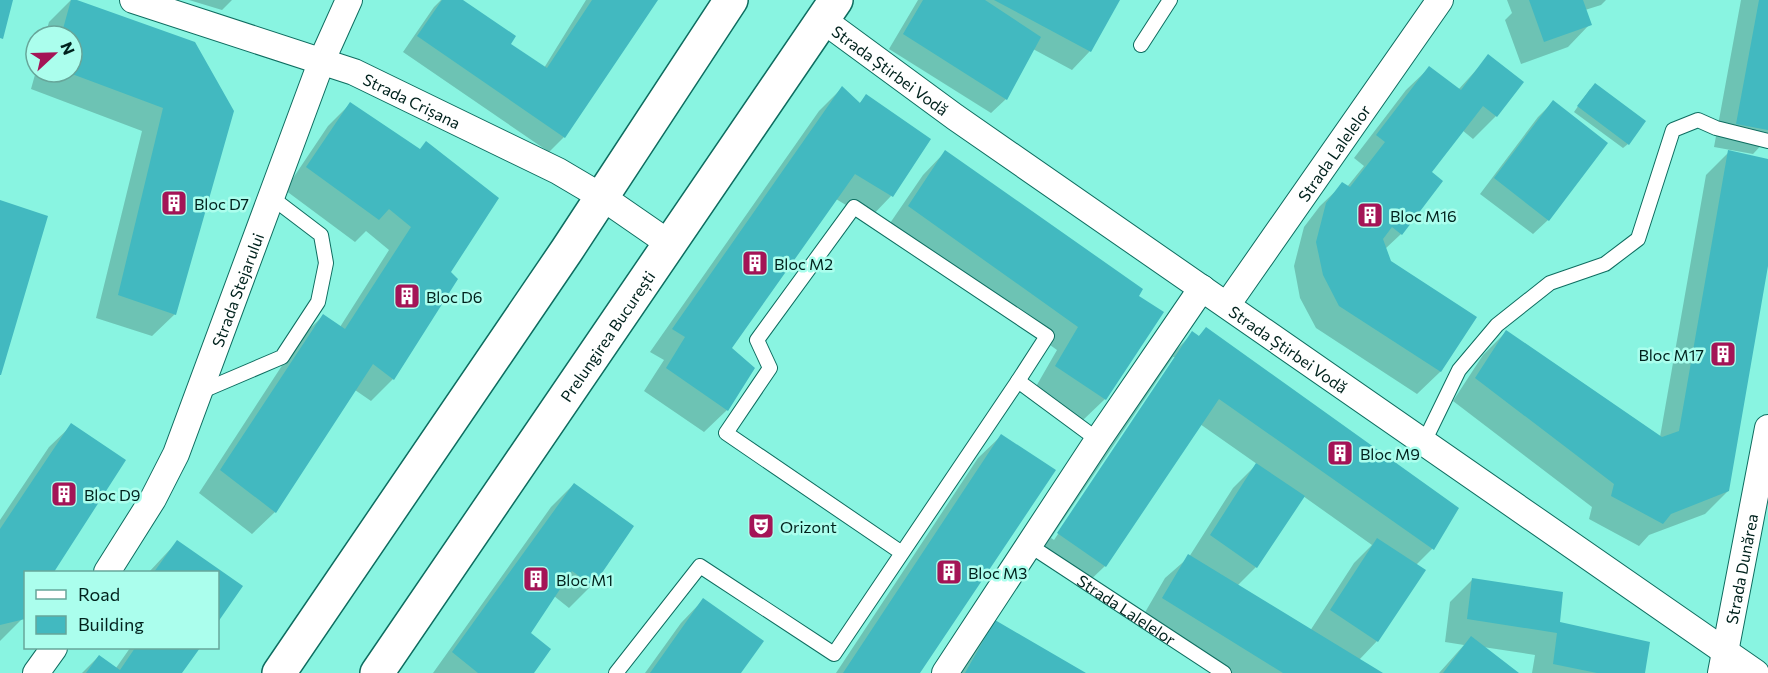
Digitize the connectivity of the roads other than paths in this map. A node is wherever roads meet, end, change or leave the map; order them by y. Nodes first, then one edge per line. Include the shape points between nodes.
1 (133, 0) edge
2 (349, 0) edge
3 (731, 0) edge
4 (1170, 0) edge
5 (1440, 0) edge
6 (829, 10) edge
7 (1141, 45) dead end
8 (322, 60) junction
9 (1768, 141) edge
10 (271, 197) junction
11 (602, 197) junction
12 (670, 244) junction
13 (1202, 288) junction
14 (1227, 305) junction
15 (1018, 381) junction
16 (199, 392) junction
17 (1768, 428) edge
18 (1098, 440) junction
19 (1424, 442) junction
20 (1029, 545) junction
21 (902, 552) junction
22 (108, 571) edge
23 (53, 649) edge
24 (1723, 662) edge
25 (36, 673) edge
26 (279, 673) edge
27 (377, 673) edge
28 (616, 673) edge
29 (945, 673) edge
30 (1224, 673) edge
31 (1756, 673) edge

1 - 8 street, Strada Crișana
2 - 8 street, Strada Stejarului
3 - 11 main road
4 - 7 lane
5 - 14 street, Strada Lalelelor
6 - 12 main road, Prelungirea București
6 - 13 street, Strada Știrbei Vodă via 955,117
8 - 10 street, Strada Stejarului
8 - 11 street, Strada Crișana via 558,171
9 - 19 lane via 1698,120 1673,130 1638,239 1605,264 1550,283 1497,325 1459,370
10 - 16 street, Strada Stejarului
10 - 16 lane via 321,235 326,263 318,303 282,357
11 - 12 street, Strada Crișana
11 - 26 main road
12 - 27 main road, Prelungirea București
13 - 14 street, Strada Știrbei Vodă
13 - 18 street
14 - 19 street, Strada Știrbei Vodă
15 - 18 lane
15 - 21 lane
15 - 21 lane via 1047,336 854,207 757,340 770,368 726,433
16 - 22 street, Strada Stejarului via 167,472
17 - 24 street, Strada Dunărea
18 - 20 street
19 - 24 street, Strada Știrbei Vodă
20 - 29 street
20 - 30 lane, Strada Lalelelor
21 - 28 lane via 834,654 700,566
23 - 25 street
24 - 31 street, Strada Știrbei Vodă

